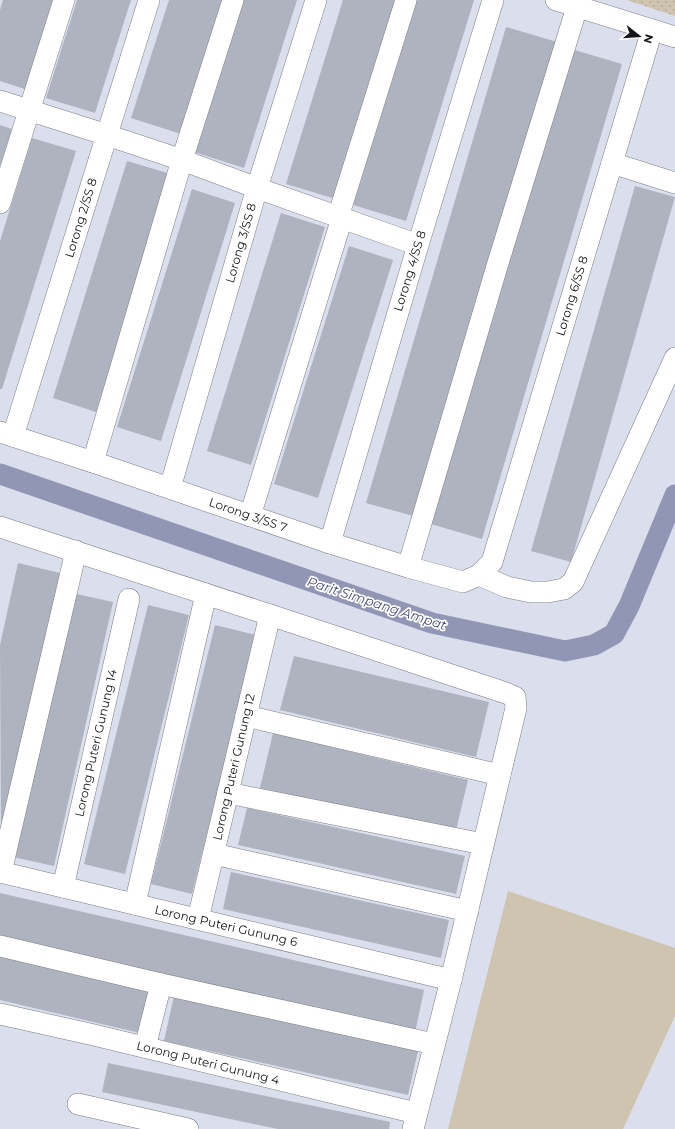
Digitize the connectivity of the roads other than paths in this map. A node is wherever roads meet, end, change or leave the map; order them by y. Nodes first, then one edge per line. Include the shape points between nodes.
1 (64, 0) edge
2 (149, 0) edge
3 (234, 0) edge
4 (316, 0) edge
5 (406, 0) edge
6 (493, 0) edge
7 (556, 0) edge
8 (577, 7) junction
9 (652, 30) junction
10 (675, 37) edge
11 (0, 101) edge
12 (29, 110) junction
13 (107, 135) junction
14 (182, 160) junction
15 (612, 163) junction
16 (675, 183) edge
17 (257, 188) junction
18 (0, 203) edge
19 (340, 217) junction
20 (418, 245) junction
21 (675, 358) edge
22 (7, 434) edge
23 (93, 462) junction
24 (170, 488) junction
25 (250, 516) junction
26 (0, 527) edge
27 (330, 543) junction
28 (76, 552) junction
29 (408, 566) junction
30 (486, 569) junction
31 (206, 594) junction
32 (129, 599) dead end
33 (270, 615) junction
34 (246, 716) junction
35 (500, 775) junction
36 (228, 793) junction
37 (483, 844) junction
38 (214, 854) junction
39 (1, 872) edge
40 (63, 887) junction
41 (135, 904) junction
42 (468, 911) junction
43 (198, 919) junction
44 (0, 946) edge
45 (451, 980) junction
46 (161, 984) junction
47 (0, 1014) edge
48 (434, 1044) junction
49 (145, 1047) junction
50 (78, 1104) dead end
51 (415, 1121) edge
52 (188, 1129) edge

1 - 12 street
2 - 13 street, Lorong 2/SS 8
3 - 14 street
4 - 17 street, Lorong 3/SS 8
5 - 19 street
6 - 20 street, Lorong 4/SS 8
7 - 8 street
8 - 9 street
8 - 29 street
9 - 10 street
9 - 15 street, Lorong 6/SS 8
11 - 12 street
12 - 13 street
12 - 18 street
13 - 14 street
13 - 22 street, Lorong 2/SS 8
14 - 17 street
14 - 23 street
15 - 16 street
15 - 30 street, Lorong 6/SS 8
17 - 19 street
17 - 24 street, Lorong 3/SS 8
19 - 20 street
19 - 25 street
20 - 27 street, Lorong 4/SS 8
21 - 30 street via 573,582 564,589 531,592 507,586
22 - 23 street, Lorong 3/SS 7
23 - 24 street, Lorong 3/SS 7
24 - 25 street, Lorong 3/SS 7
25 - 27 street, Lorong 3/SS 7
26 - 28 street
27 - 29 street, Lorong 3/SS 7
28 - 31 street
28 - 39 street
29 - 30 street, Lorong 3/SS 7 via 463,582
31 - 33 street
31 - 41 street
32 - 40 street, Lorong Puteri Gunung 14
33 - 34 street, Lorong Puteri Gunung 12
33 - 35 street via 515,697 516,708
34 - 35 street
34 - 36 street, Lorong Puteri Gunung 12
35 - 37 street
36 - 37 street
36 - 38 street, Lorong Puteri Gunung 12
37 - 42 street
38 - 42 street
38 - 43 street, Lorong Puteri Gunung 12
39 - 40 street, Lorong Puteri Gunung 6
40 - 41 street, Lorong Puteri Gunung 6
41 - 43 street, Lorong Puteri Gunung 6
42 - 45 street
43 - 45 street, Lorong Puteri Gunung 6
44 - 46 street
45 - 48 street
46 - 48 street
46 - 49 street
47 - 49 street, Lorong Puteri Gunung 4
48 - 51 street
49 - 51 street, Lorong Puteri Gunung 4
50 - 52 street

